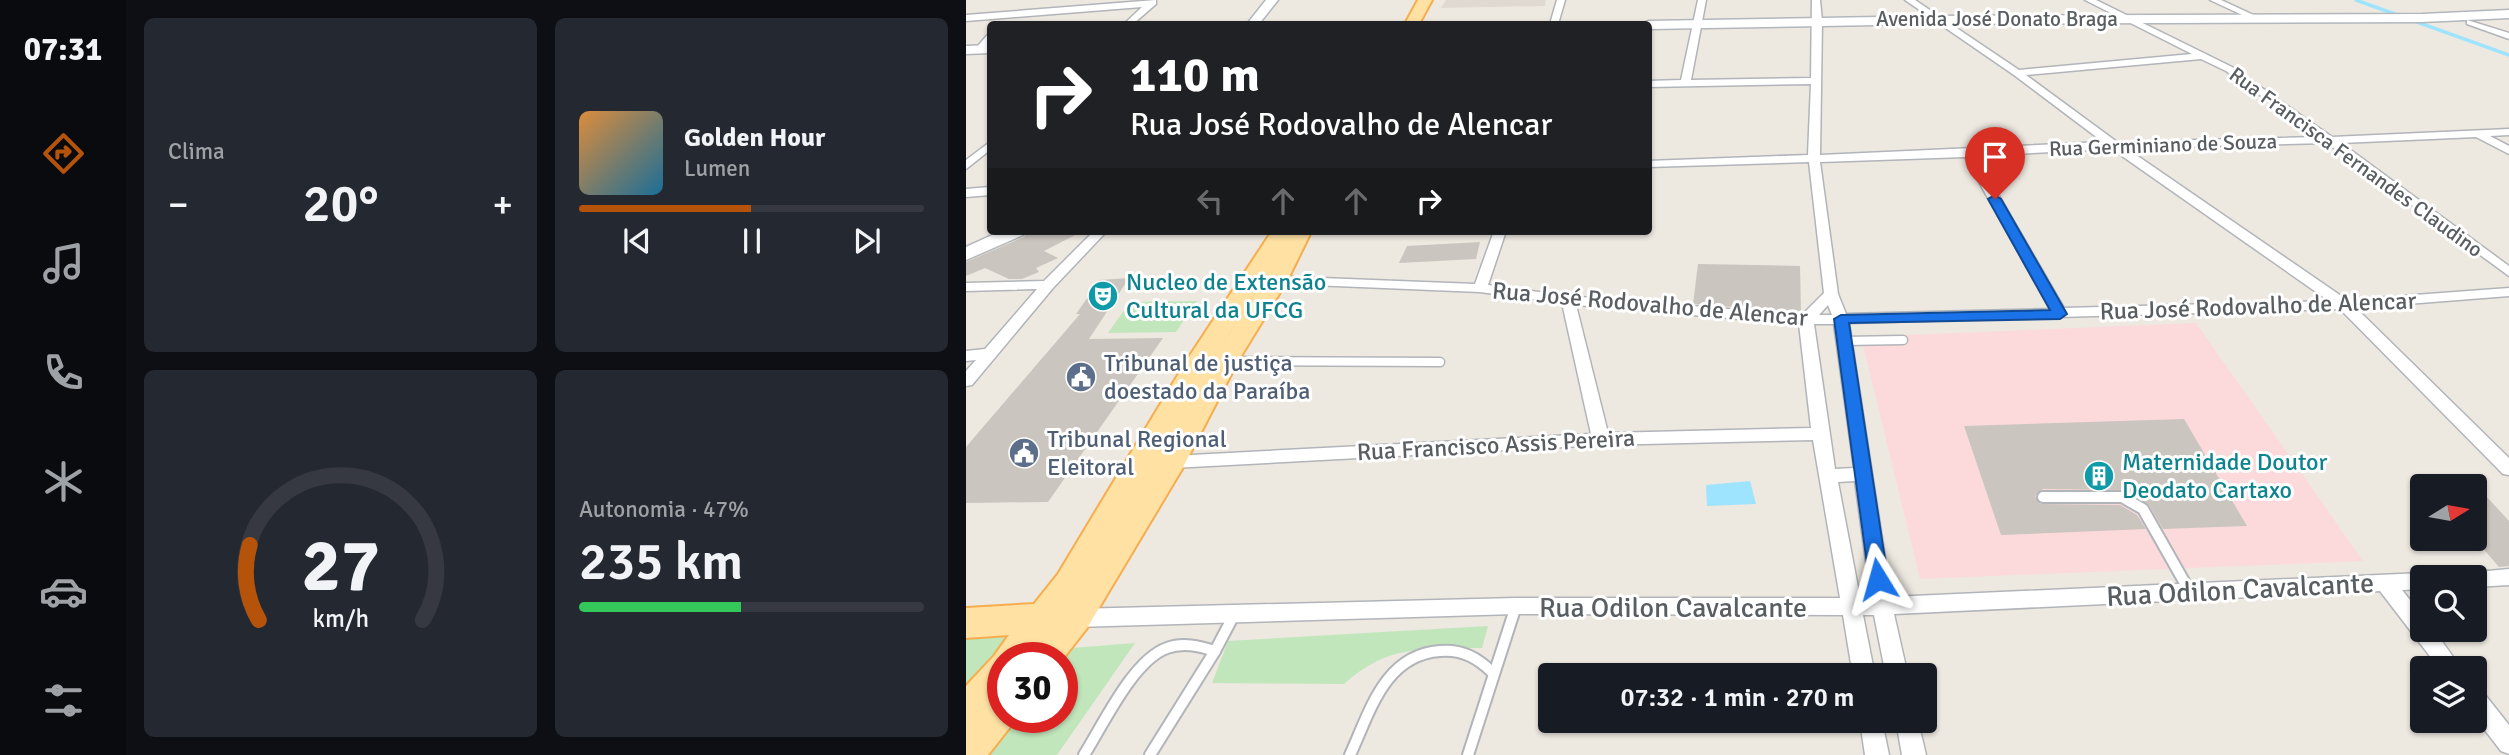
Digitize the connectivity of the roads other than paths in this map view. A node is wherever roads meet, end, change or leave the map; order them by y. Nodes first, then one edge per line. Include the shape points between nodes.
1 (1016, 0) edge
2 (1272, 0) edge
3 (1425, 0) edge
4 (1561, 0) edge
5 (1702, 0) edge
6 (1816, 0) edge
7 (1909, 0) edge
8 (2089, 0) edge
9 (2214, 0) edge
10 (1153, 2) edge
11 (2509, 14) edge
12 (1005, 16) junction
13 (966, 18) edge
14 (2127, 18) junction
15 (2256, 18) junction
16 (2426, 18) junction
17 (1937, 20) junction
18 (1001, 21) edge
19 (1131, 21) edge
20 (1255, 21) edge
21 (1414, 21) edge
22 (1555, 21) edge
23 (1818, 21) junction
24 (2509, 21) edge
25 (2470, 22) junction
26 (1698, 24) junction
27 (1652, 25) edge
28 (2509, 36) edge
29 (2206, 56) junction
30 (2017, 73) junction
31 (1815, 81) junction
32 (1685, 83) junction
33 (1652, 84) edge
34 (2509, 132) edge
35 (2480, 135) junction
36 (2329, 140) junction
37 (2114, 145) junction
38 (987, 148) edge
39 (2509, 151) edge
40 (1969, 153) junction
41 (1814, 158) junction
42 (1652, 164) edge
43 (966, 166) edge
44 (987, 191) edge
45 (966, 192) edge
46 (1007, 235) edge
47 (1097, 235) edge
48 (1281, 235) edge
49 (1298, 235) edge
50 (1499, 235) edge
51 (966, 254) edge
52 (2509, 272) edge
53 (1263, 280) junction
54 (1048, 285) junction
55 (966, 287) edge
56 (1480, 288) junction
57 (2509, 292) edge
58 (1830, 294) junction
59 (1568, 300) junction
60 (2344, 305) junction
61 (2060, 314) junction
62 (1841, 319) junction
63 (1806, 320) junction
64 (1903, 340) dead end
65 (1844, 341) junction
66 (989, 353) junction
67 (966, 356) edge
68 (1212, 361) junction
69 (1440, 362) dead end
70 (966, 381) edge
71 (1820, 434) junction
72 (1601, 439) junction
73 (1172, 462) junction
74 (2509, 469) edge
75 (1863, 474) junction
76 (1828, 476) junction
77 (2043, 497) dead end
78 (2509, 577) edge
79 (2487, 578) edge
80 (2410, 582) edge
81 (2385, 583) junction
82 (2190, 592) junction
83 (1516, 606) junction
84 (1882, 606) junction
85 (1852, 607) junction
86 (1235, 612) junction
87 (1060, 617) junction
88 (966, 622) edge
89 (1031, 642) edge
90 (1050, 642) edge
91 (1215, 651) junction
92 (2442, 656) edge
93 (1862, 663) edge
94 (1894, 663) edge
95 (1493, 673) junction
96 (987, 688) edge
97 (966, 714) edge
98 (2487, 715) edge
99 (987, 727) edge
100 (1873, 733) edge
101 (1909, 733) edge
102 (2509, 743) edge
103 (966, 753) edge
104 (1084, 755) edge
105 (1150, 755) edge
106 (1350, 755) edge
107 (1468, 755) edge
108 (1877, 755) edge
109 (1914, 755) edge

1 - 12 street
2 - 20 main road
3 - 21 main road
4 - 22 street
5 - 26 street
6 - 23 street
7 - 17 street
8 - 14 street, Rua Francisca Fernandes Claudino
9 - 15 street
10 - 12 street
10 - 19 street
11 - 16 main road, Avenida José Donato Braga
12 - 13 street
12 - 18 street
14 - 15 main road, Avenida José Donato Braga
14 - 17 main road, Avenida José Donato Braga
14 - 29 street, Rua Francisca Fernandes Claudino
15 - 16 main road, Avenida José Donato Braga
16 - 25 main road, Avenida José Donato Braga
17 - 23 main road, Avenida José Donato Braga
17 - 30 street
23 - 26 main road, Avenida José Donato Braga
23 - 31 street
24 - 25 main road, Avenida José Donato Braga
25 - 28 street
26 - 27 main road, Avenida José Donato Braga
26 - 32 street
29 - 30 street
29 - 36 street, Rua Francisca Fernandes Claudino
30 - 37 street
31 - 32 street
31 - 41 street
32 - 33 street
34 - 35 street, Rua Germiniano de Souza
35 - 36 street, Rua Germiniano de Souza
35 - 39 street
36 - 37 street, Rua Germiniano de Souza
36 - 52 street, Rua Francisca Fernandes Claudino
37 - 40 street, Rua Germiniano de Souza
37 - 60 street
38 - 43 street
40 - 41 street, Rua Germiniano de Souza
40 - 61 street
41 - 42 street, Rua Germiniano de Souza
41 - 58 street
44 - 45 street
46 - 51 main road
47 - 54 street
48 - 53 main road
49 - 53 main road
50 - 56 street
53 - 56 street, Rua José Rodovalho de Alencar
53 - 68 main road
54 - 55 street
54 - 66 street
56 - 59 street, Rua José Rodovalho de Alencar
57 - 60 street, Rua José Rodovalho de Alencar
58 - 62 street
58 - 63 street
59 - 63 street, Rua José Rodovalho de Alencar
59 - 72 street
60 - 61 street, Rua José Rodovalho de Alencar
60 - 74 street
61 - 62 street, Rua José Rodovalho de Alencar
62 - 63 street, Rua José Rodovalho de Alencar
62 - 65 street
63 - 71 street
64 - 65 lane
65 - 75 street
66 - 67 street
66 - 70 street
68 - 69 lane
68 - 73 main road
68 - 87 main road via 1070,584
71 - 72 street, Rua Francisco Assis Pereira
71 - 76 street
72 - 73 street, Rua Francisco Assis Pereira
73 - 87 main road
75 - 76 street
75 - 84 street
76 - 85 street
77 - 82 lane via 2122,497 2133,501 2143,509
78 - 79 street
80 - 81 street, Rua Odilon Cavalcante
81 - 82 street, Rua Odilon Cavalcante
81 - 92 street
82 - 84 street, Rua Odilon Cavalcante
83 - 85 street, Rua Odilon Cavalcante
83 - 86 street, Rua Odilon Cavalcante
83 - 95 lane
84 - 85 street, Rua Odilon Cavalcante
84 - 94 street
85 - 93 street
86 - 87 street, Rua Odilon Cavalcante
86 - 91 lane
87 - 88 main road, Rua Odilon Cavalcante
87 - 89 main road
87 - 90 main road
91 - 104 lane via 1194,643 1180,645 1162,650 1145,663
91 - 105 lane
95 - 106 lane via 1460,651 1437,651 1399,665 1388,677
95 - 107 lane
96 - 97 main road
98 - 102 street
99 - 103 main road
100 - 108 street
101 - 109 street

